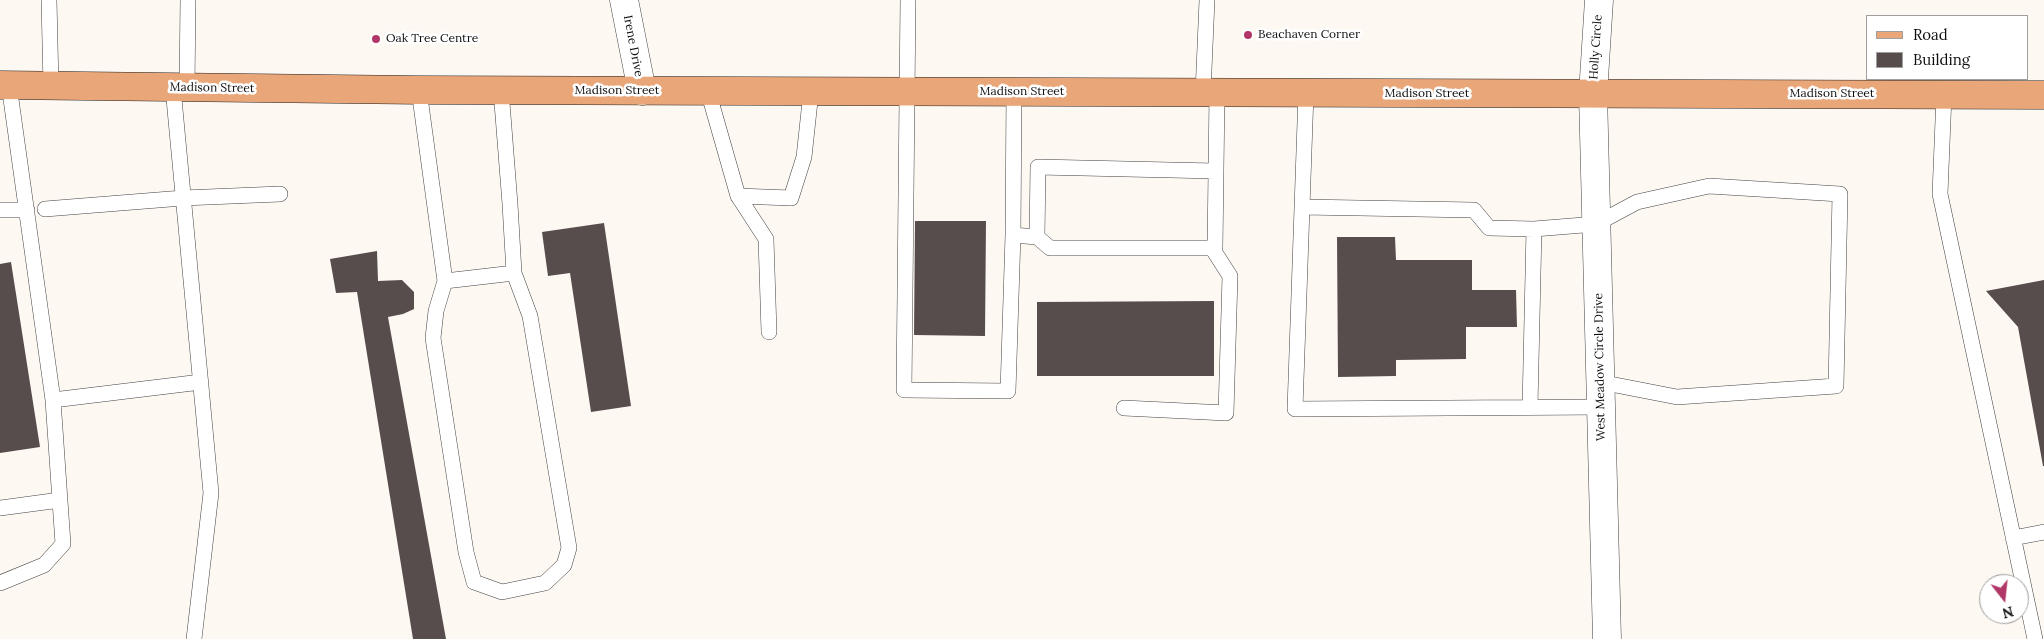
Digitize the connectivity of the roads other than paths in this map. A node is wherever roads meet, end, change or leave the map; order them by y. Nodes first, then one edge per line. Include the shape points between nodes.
1 (49, 0) edge
2 (188, 0) edge
3 (624, 0) edge
4 (908, 0) edge
5 (1207, 0) edge
6 (1599, 0) edge
7 (5, 85) edge
8 (51, 86) junction
9 (180, 88) junction
10 (419, 90) junction
11 (501, 90) junction
12 (642, 91) junction
13 (708, 92) junction
14 (810, 92) junction
15 (906, 92) junction
16 (1014, 92) junction
17 (1210, 93) junction
18 (1306, 93) junction
19 (1593, 94) junction
20 (1944, 94) junction
21 (2044, 95) edge
22 (1216, 171) junction
23 (280, 194) dead end
24 (738, 196) junction
25 (184, 198) junction
26 (1302, 208) junction
27 (44, 209) dead end
28 (0, 210) edge
29 (27, 210) junction
30 (1596, 224) junction
31 (1534, 229) junction
32 (1013, 235) junction
33 (1037, 237) junction
34 (1212, 248) junction
35 (514, 273) junction
36 (445, 281) junction
37 (769, 332) dead end
38 (201, 382) junction
39 (1601, 395) junction
40 (53, 400) junction
41 (1530, 407) junction
42 (1124, 408) dead end
43 (60, 500) junction
44 (0, 508) edge
45 (2044, 532) edge
46 (2013, 538) junction
47 (0, 583) edge
48 (194, 639) edge
49 (1607, 639) edge
50 (2035, 639) edge

1 - 8 lane
2 - 9 lane
3 - 12 street, Irene Drive
4 - 15 lane
5 - 17 lane
6 - 19 street, Holly Circle
7 - 8 main road, Madison Street
7 - 29 lane
8 - 9 main road, Madison Street
9 - 10 main road, Madison Street
9 - 25 lane
10 - 11 main road, Madison Street
10 - 36 lane
11 - 12 main road, Madison Street
11 - 35 lane
12 - 13 main road, Madison Street
13 - 14 main road, Madison Street
13 - 24 lane
14 - 15 main road, Madison Street
14 - 24 lane via 804,157 792,198
15 - 16 main road, Madison Street
15 - 32 lane via 904,390 1008,391
16 - 17 main road, Madison Street
16 - 32 lane
17 - 18 main road, Madison Street
17 - 22 lane
18 - 19 main road, Madison Street
18 - 26 lane
19 - 20 main road, Madison Street
19 - 30 street, West Meadow Circle Drive
20 - 21 main road, Madison Street
20 - 46 lane via 1940,194
22 - 33 lane via 1038,167
22 - 34 lane
23 - 25 lane
24 - 37 lane via 766,239
25 - 27 lane
25 - 38 lane
26 - 31 lane via 1474,210 1489,228
26 - 41 lane via 1294,409
28 - 29 lane
29 - 40 lane
30 - 31 lane
30 - 39 street, West Meadow Circle Drive
30 - 39 lane via 1637,202 1709,186 1840,194 1836,386 1677,397
31 - 41 lane
32 - 33 lane
33 - 34 lane via 1050,248
34 - 42 lane via 1230,276 1226,413
35 - 36 lane
35 - 36 lane via 530,316 569,548 564,565 545,583 502,592 474,582 466,552 432,338
38 - 40 lane
38 - 48 lane via 211,494
39 - 41 lane
39 - 49 street, West Meadow Circle Drive
40 - 43 lane
43 - 44 lane
43 - 47 lane via 63,544 44,565
45 - 46 lane
46 - 50 lane

